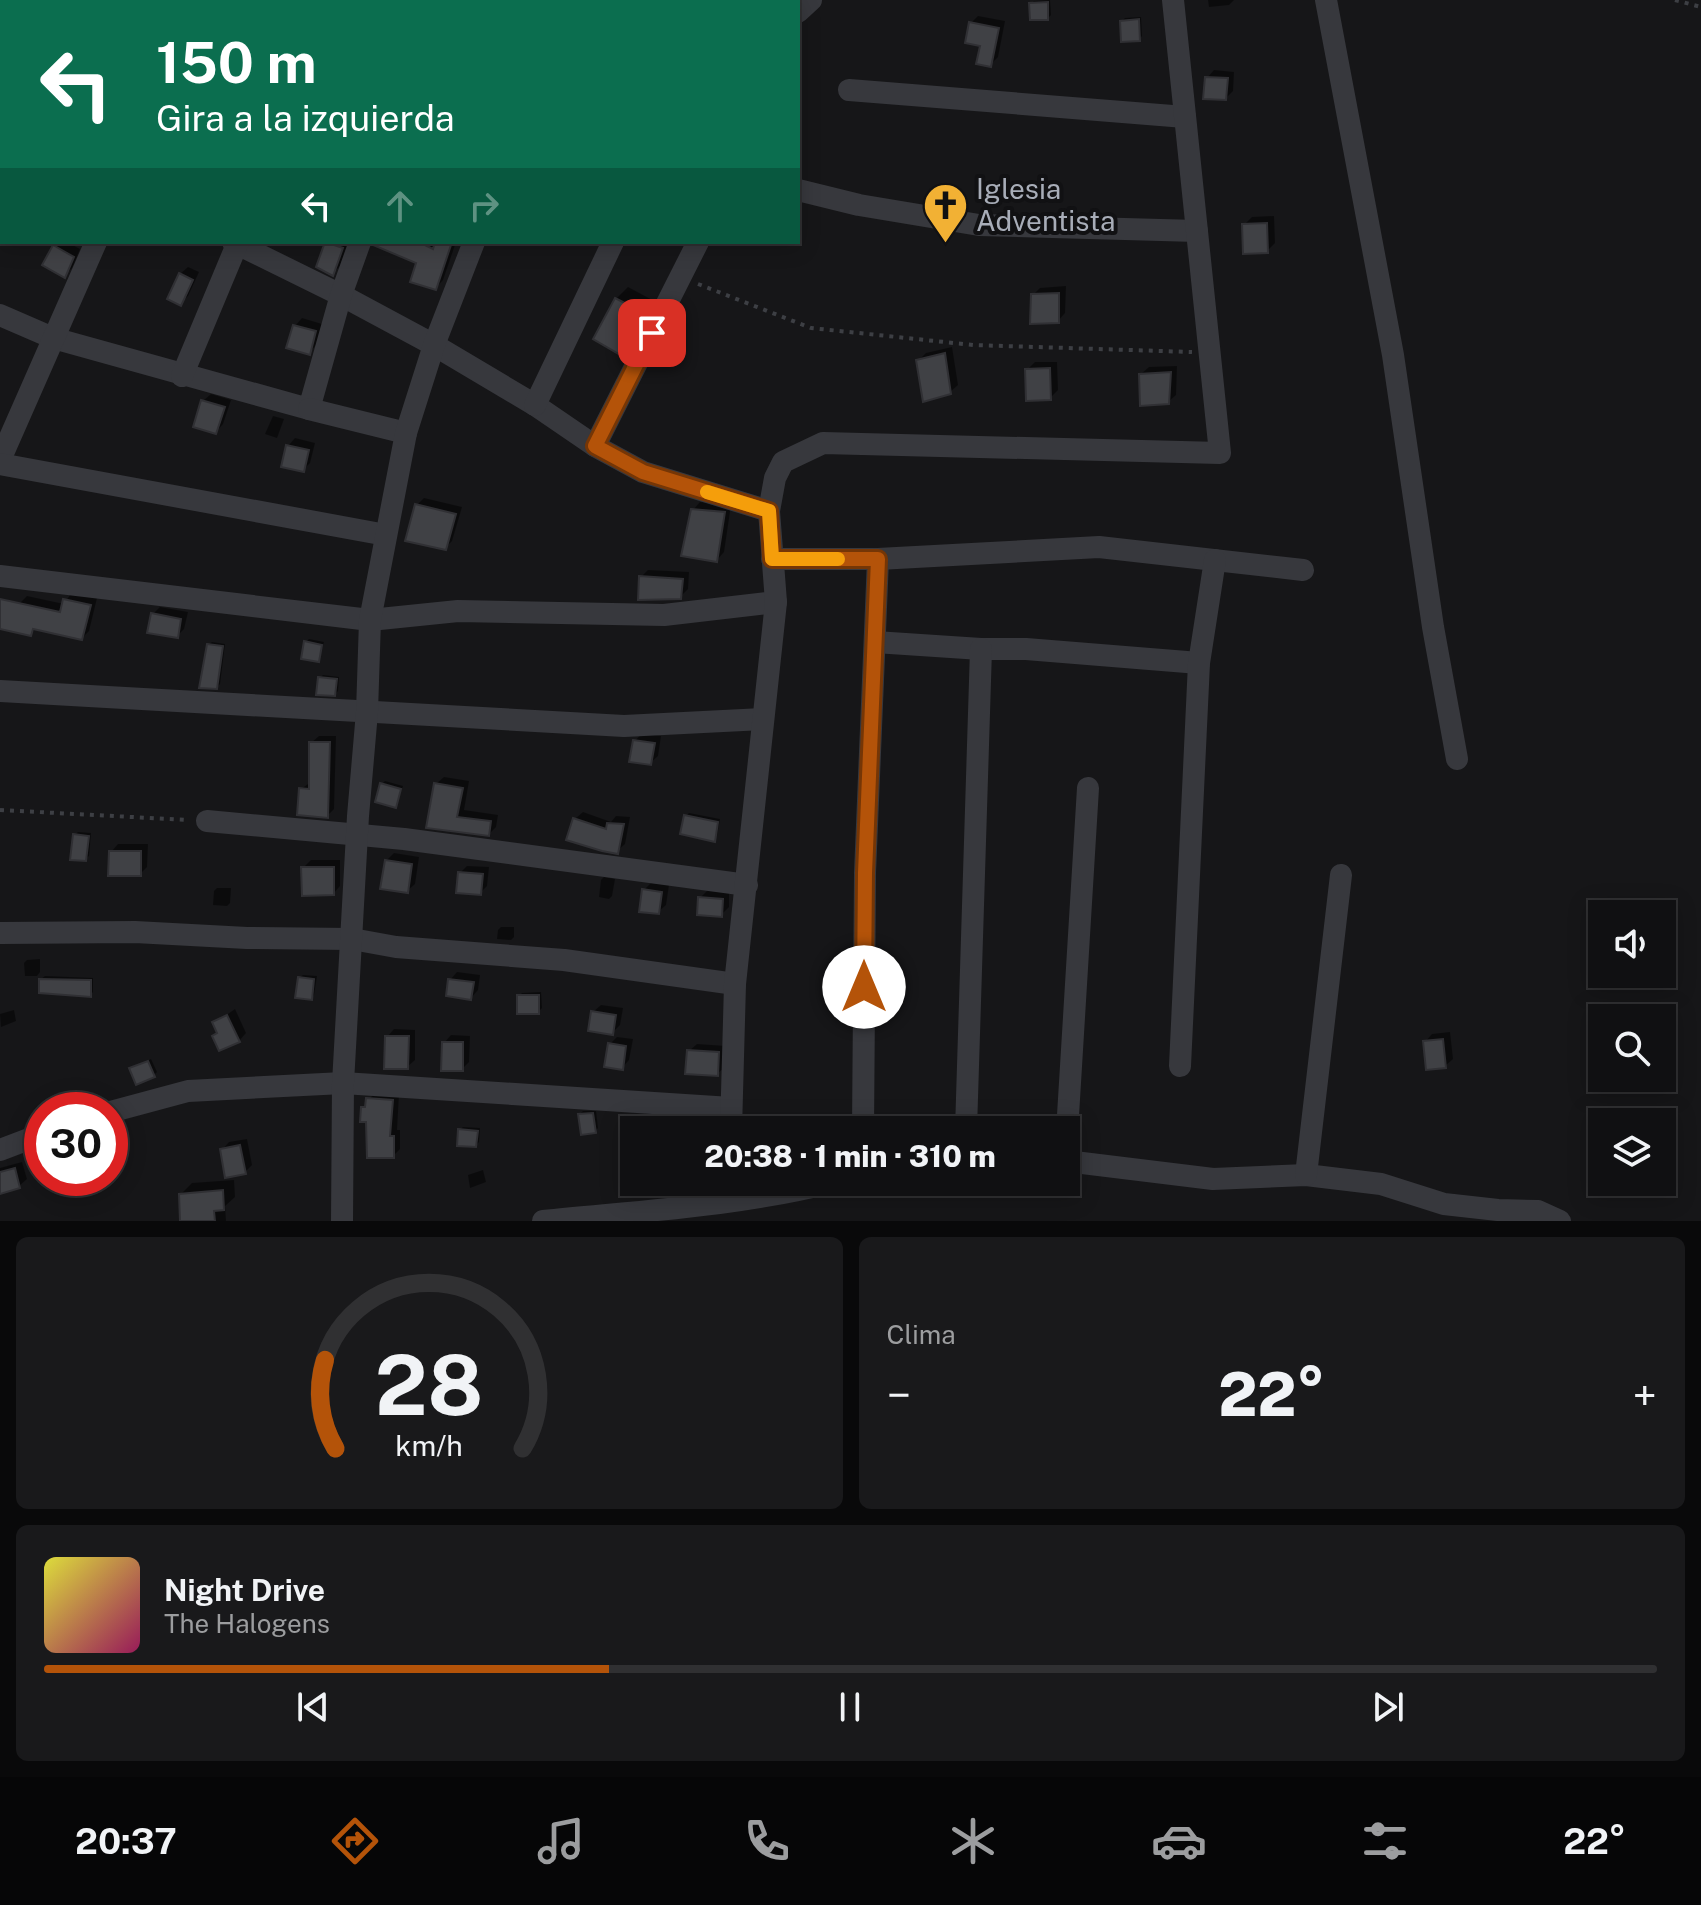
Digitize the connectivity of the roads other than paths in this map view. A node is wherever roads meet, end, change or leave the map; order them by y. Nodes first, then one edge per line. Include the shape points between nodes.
1 (1173, 0) edge
2 (1326, 0) edge
3 (849, 90) dead end
4 (1185, 117) junction
5 (800, 190) edge
6 (1197, 231) junction
7 (95, 244) edge
8 (236, 244) edge
9 (238, 244) edge
10 (359, 244) edge
11 (473, 244) edge
12 (612, 244) edge
13 (697, 244) edge
14 (341, 295) junction
15 (0, 315) edge
16 (53, 338) junction
17 (434, 345) junction
18 (182, 376) junction
19 (535, 405) junction
20 (309, 409) junction
21 (406, 433) junction
22 (595, 446) junction
23 (0, 462) edge
24 (769, 511) junction
25 (386, 535) junction
26 (772, 559) junction
27 (878, 559) junction
28 (1215, 560) junction
29 (1303, 570) dead end
30 (0, 576) edge
31 (776, 602) junction
32 (370, 620) junction
33 (875, 642) junction
34 (981, 649) junction
35 (1199, 663) junction
36 (0, 691) edge
37 (367, 712) junction
38 (763, 719) junction
39 (1457, 759) dead end
40 (1088, 788) dead end
41 (207, 821) road end
42 (357, 836) junction
43 (1341, 875) dead end
44 (747, 885) junction
45 (0, 933) edge
46 (352, 939) junction
47 (735, 984) junction
48 (1180, 1066) dead end
49 (343, 1083) junction
50 (128, 1107) edge
51 (699, 1116) edge
52 (731, 1116) edge
53 (863, 1116) edge
54 (966, 1116) edge
55 (1068, 1116) edge
56 (24, 1141) edge
57 (0, 1150) edge
58 (1080, 1163) edge
59 (1306, 1175) junction
60 (703, 1196) edge
61 (342, 1221) edge
62 (543, 1221) edge
63 (1560, 1221) edge

1 - 4 street
2 - 39 street via 1393,355
3 - 4 street
4 - 6 street
5 - 6 street via 979,225
6 - 24 street via 1220,453 823,443 783,462
7 - 16 street
8 - 18 street
9 - 14 street
10 - 14 street
11 - 17 street
12 - 19 street
13 - 22 street
14 - 17 street
14 - 20 street
15 - 16 street
16 - 18 street
16 - 23 street
17 - 19 street
17 - 21 street
18 - 20 street
19 - 22 street
20 - 21 street
21 - 25 street
22 - 24 street via 643,472
23 - 25 street
24 - 26 street
25 - 32 street
26 - 27 street
26 - 31 street
27 - 28 street via 1099,547
27 - 33 street
28 - 29 street
28 - 35 street
30 - 32 street
31 - 32 street via 664,615 458,611
31 - 38 street
32 - 37 street
33 - 34 street
33 - 53 street via 865,873
34 - 35 street
34 - 54 street
35 - 48 street
36 - 37 street
37 - 38 street via 624,726
37 - 42 street
38 - 44 street
40 - 55 street
41 - 42 street
42 - 44 street
42 - 46 street
43 - 59 street
44 - 47 street
45 - 46 street
46 - 47 street
46 - 49 street
47 - 52 street
49 - 50 street via 188,1091
49 - 51 street
49 - 61 street
56 - 57 street
58 - 59 street via 1213,1179
59 - 63 street via 1381,1184 1444,1204 1538,1211
60 - 62 street

